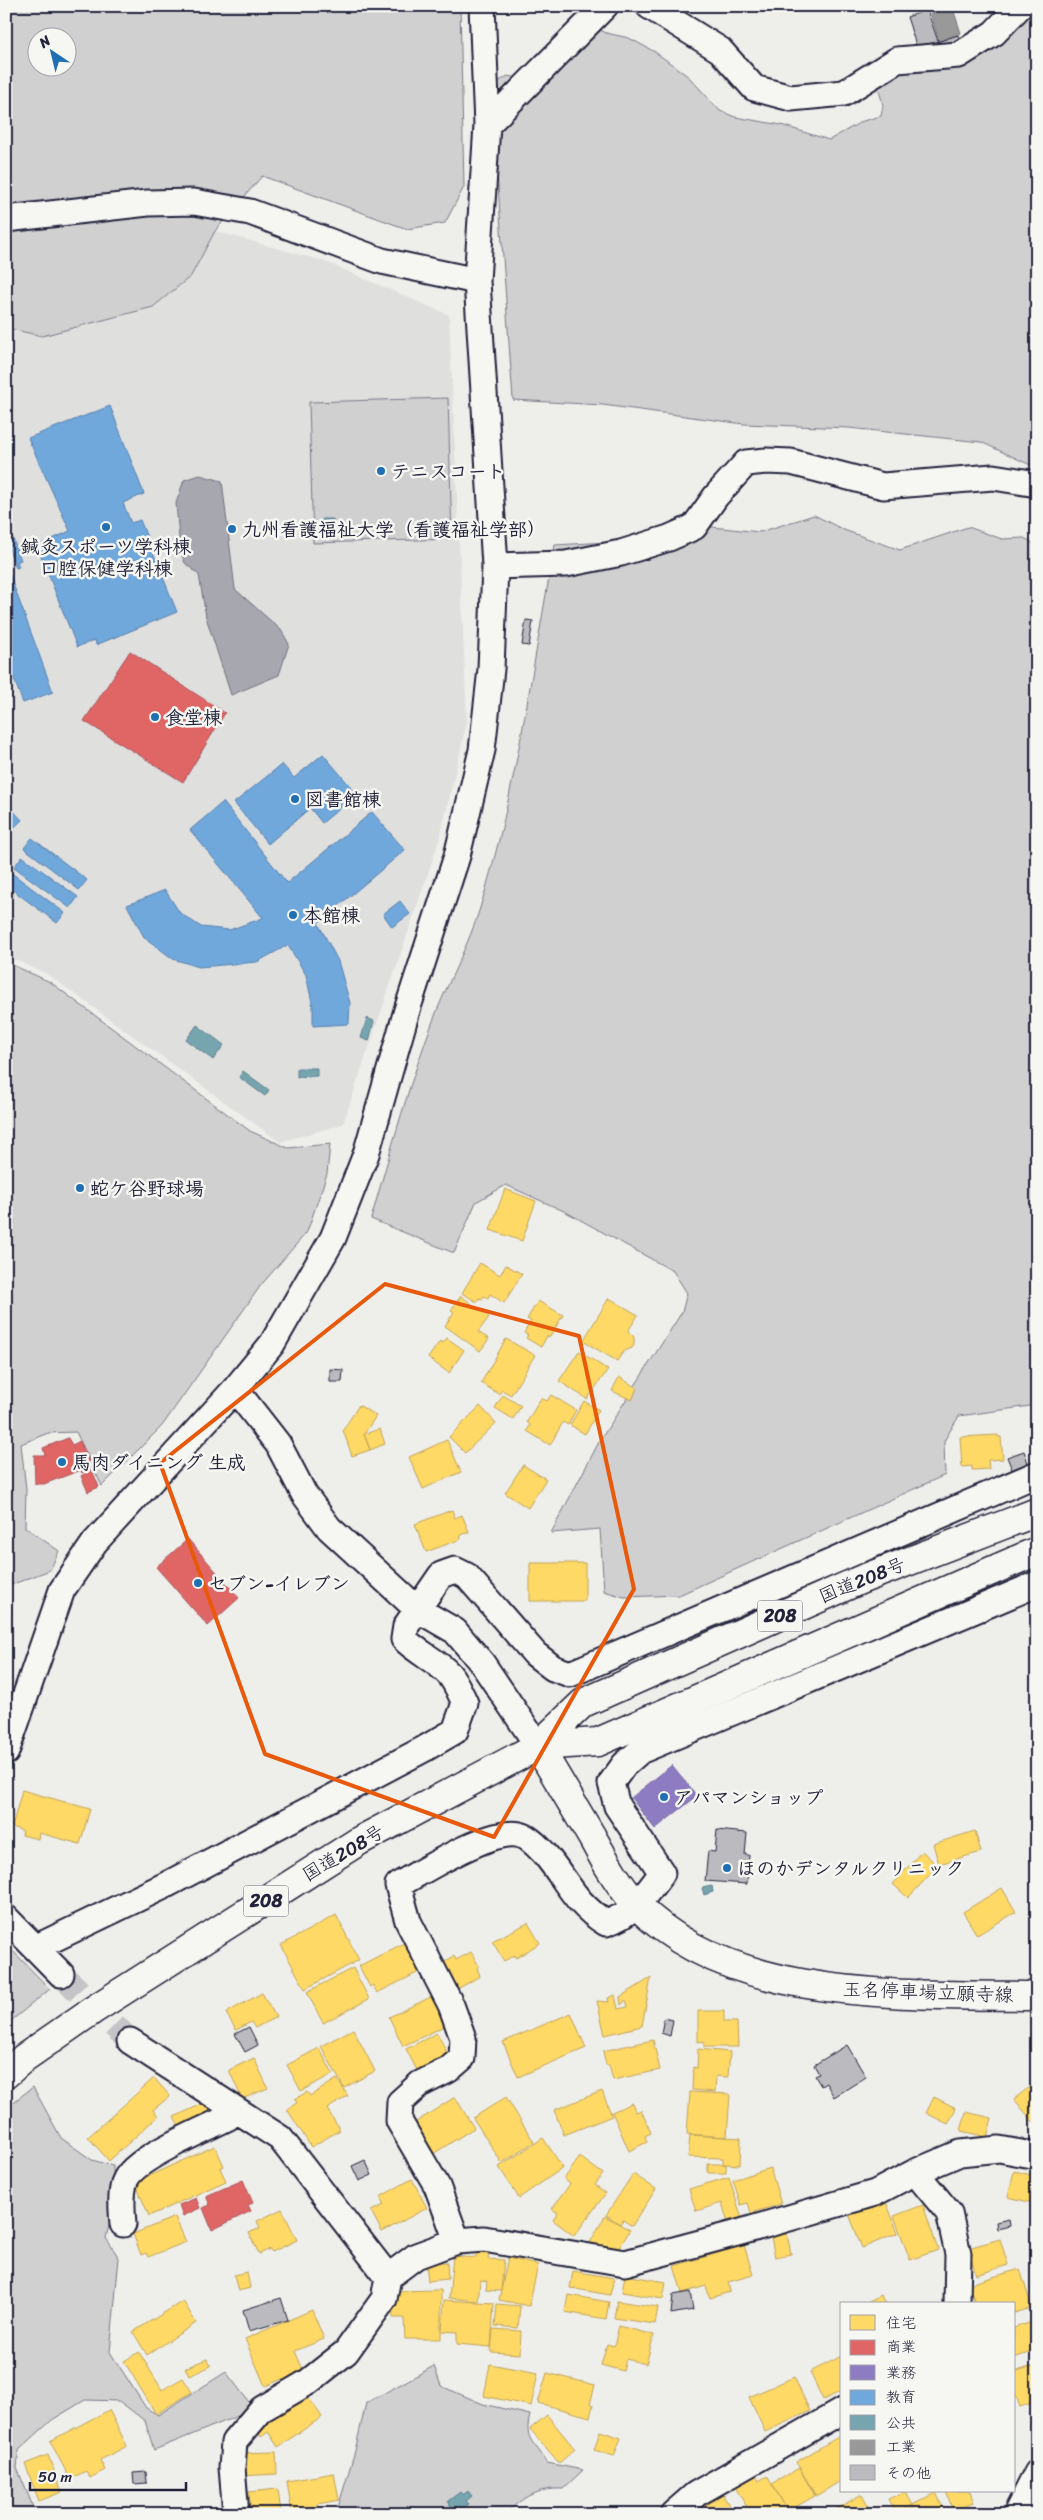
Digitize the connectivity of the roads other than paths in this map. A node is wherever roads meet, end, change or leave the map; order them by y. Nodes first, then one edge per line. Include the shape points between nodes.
1 (482, 6) edge
2 (606, 6) edge
3 (649, 6) edge
4 (1020, 6) edge
5 (487, 125) junction
6 (6, 219) edge
7 (477, 281) junction
8 (1037, 484) edge
9 (495, 566) junction
10 (235, 1389) junction
11 (1037, 1474) edge
12 (1037, 1512) edge
13 (1037, 1551) edge
14 (1037, 1584) edge
15 (417, 1609) junction
16 (538, 1746) junction
17 (6, 1752) edge
18 (638, 1906) junction
19 (6, 1918) edge
20 (37, 1947) junction
21 (61, 1974) tunnel mouth
22 (1037, 1996) edge
23 (130, 2041) tunnel mouth
24 (6, 2074) edge
25 (235, 2110) junction
26 (1037, 2156) edge
27 (915, 2172) junction
28 (123, 2224) dead end
29 (457, 2240) junction
30 (388, 2277) junction
31 (957, 2302) edge
32 (840, 2412) edge
33 (1037, 2473) edge
34 (236, 2514) edge
35 (672, 2514) edge
36 (1016, 2514) edge

1 - 5 street
2 - 5 street
3 - 4 street via 720,50 754,88 792,98 844,93 897,60 959,55 994,33
5 - 7 street
6 - 7 street via 148,203 194,202 250,212 382,261
7 - 9 street
8 - 9 street via 993,478 883,486 791,462 766,460 746,464 716,496 694,527 669,538 566,564
9 - 10 street via 491,669 482,750 457,856 407,1010 366,1154 333,1238 272,1344
10 - 15 street via 278,1444 304,1494 330,1528
10 - 17 street via 96,1542 62,1590
11 - 15 street via 570,1674 553,1668 535,1654 467,1576 455,1570 441,1575
12 - 16 main road, 国道208号 / 208 via 860,1580 583,1703
13 - 16 main road, 国道208号 / 208 via 598,1742
14 - 18 street via 640,1751 611,1783 617,1806 662,1873
15 - 16 street via 455,1631 482,1663
15 - 20 street via 406,1626 404,1639 449,1674 457,1687 464,1703 455,1731 174,1881
16 - 18 main road, 玉名停車場立願寺線 via 616,1878
16 - 24 main road, 国道208号 / 208 via 359,1841 93,2010
18 - 22 main road, 玉名停車場立願寺線 via 667,1932 714,1958 768,1975 826,1988 886,1994
18 - 29 street via 621,1919 606,1924 578,1901 543,1852 524,1836 507,1834 481,1840 398,1885 408,1921 451,2005 463,2038 462,2058 448,2070 420,2084 400,2102 398,2121 437,2186
19 - 20 street
20 - 21 street
23 - 25 street
25 - 28 street via 227,2118 149,2157 125,2179 122,2190
25 - 30 street via 280,2138
26 - 27 street via 998,2149 960,2153
27 - 29 street via 876,2193 625,2263 484,2239
27 - 31 street via 949,2213 958,2254
29 - 30 street via 416,2256
30 - 34 street via 384,2298 346,2352 308,2382 262,2410 234,2442 232,2468
32 - 35 street via 696,2494
33 - 36 street

